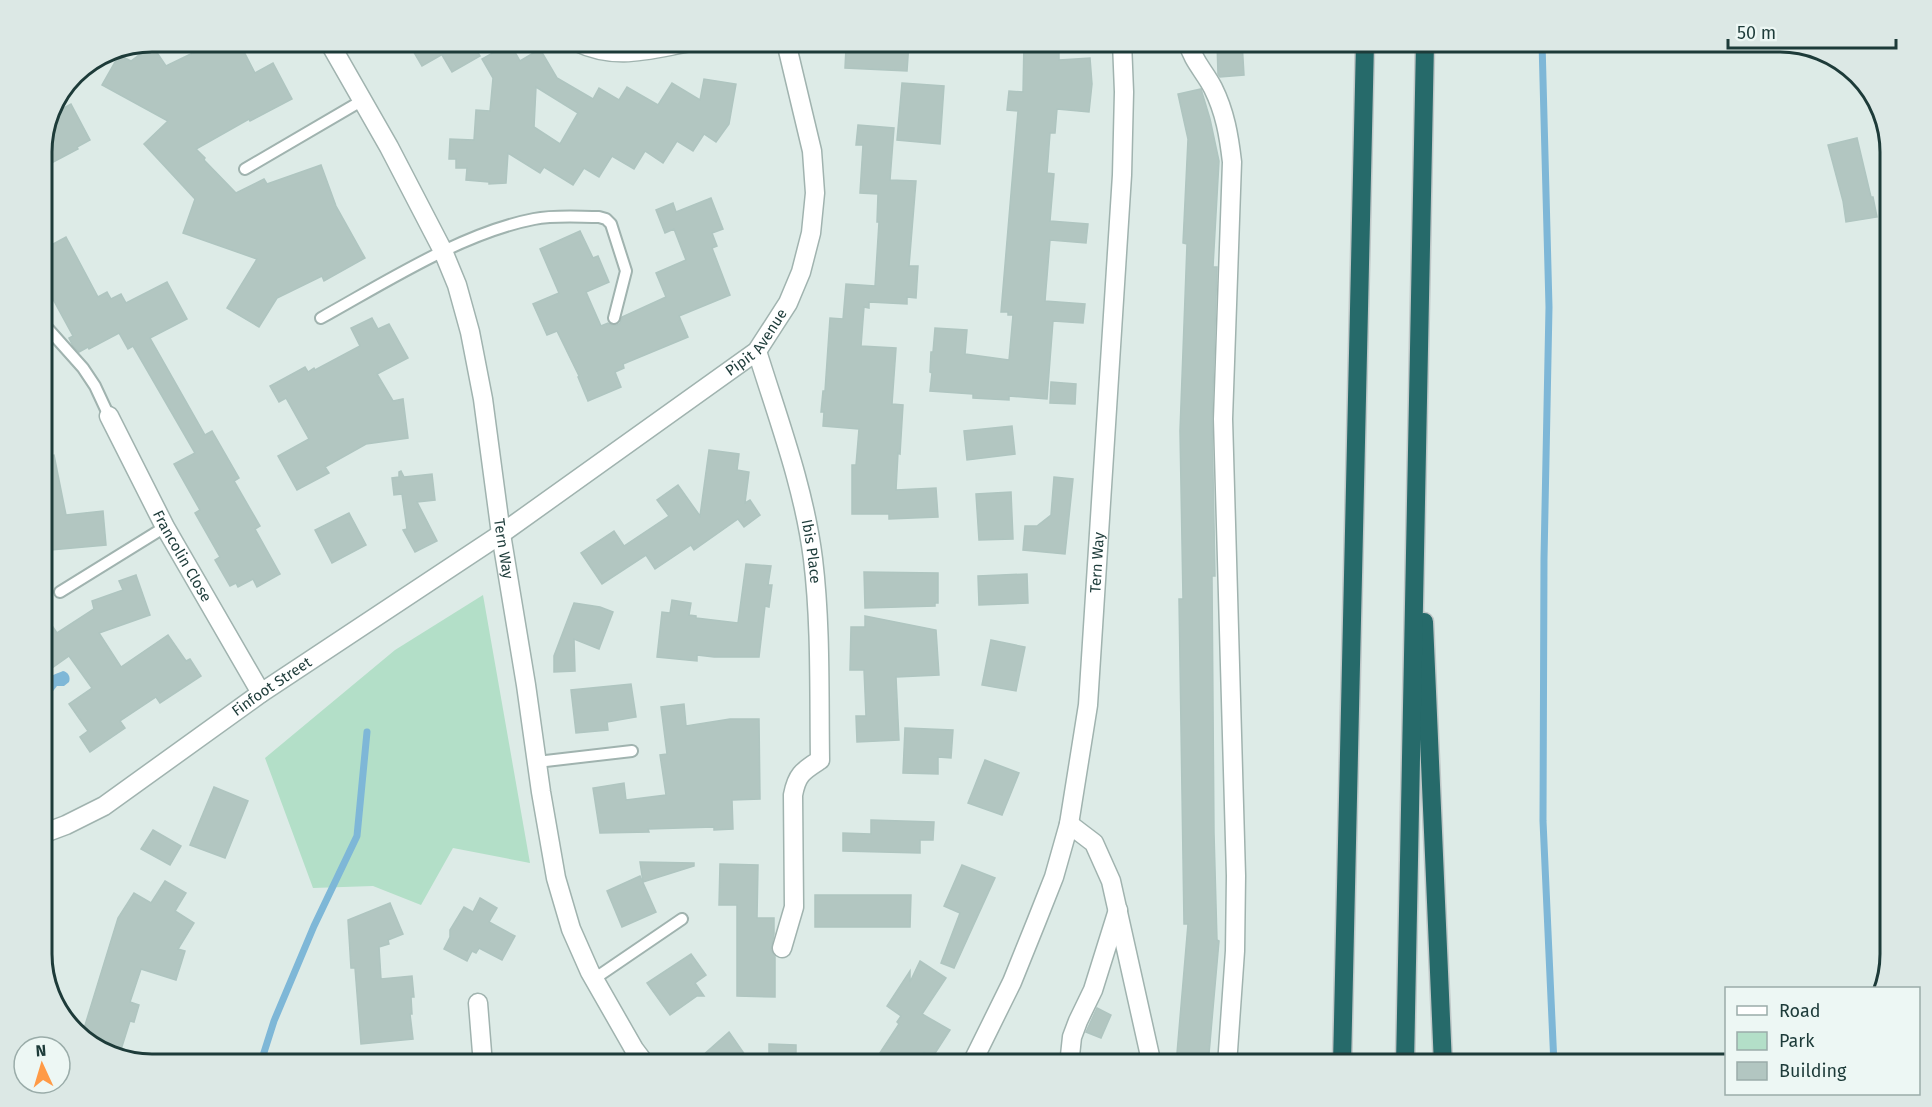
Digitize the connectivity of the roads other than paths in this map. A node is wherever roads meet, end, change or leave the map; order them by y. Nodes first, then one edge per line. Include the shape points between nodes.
1 (335, 52) edge
2 (606, 52) edge
3 (644, 52) edge
4 (788, 52) edge
5 (1122, 52) edge
6 (1191, 52) edge
7 (1365, 52) edge
8 (1425, 52) edge
9 (363, 100) junction
10 (245, 169) dead end
11 (443, 251) junction
12 (321, 318) dead end
13 (614, 318) dead end
14 (53, 334) edge
15 (757, 351) junction
16 (109, 416) joint
17 (1416, 431) junction
18 (165, 526) junction
19 (501, 534) junction
20 (60, 592) dead end
21 (261, 693) junction
22 (632, 751) dead end
23 (537, 762) junction
24 (1069, 824) junction
25 (53, 830) edge
26 (1118, 909) junction
27 (682, 919) dead end
28 (782, 948) dead end
29 (594, 979) junction
30 (478, 1003) dead end
31 (482, 1054) edge
32 (638, 1054) edge
33 (976, 1054) edge
34 (1070, 1054) edge
35 (1150, 1054) edge
36 (1228, 1054) edge
37 (1342, 1054) edge
38 (1405, 1054) edge
39 (1443, 1054) edge

1 - 9 street, Tern Way
2 - 3 street
4 - 15 street, Pipit Avenue via 812,151 815,193 811,232 788,303
5 - 24 street, Tern Way via 1122,174 1097,581 1088,705
6 - 36 street via 1222,110 1232,162 1223,419 1236,876
7 - 37 highway
8 - 17 highway
9 - 10 lane
9 - 11 street, Tern Way
11 - 12 lane
11 - 13 lane via 535,219 606,219 626,271
11 - 19 street, Tern Way via 470,332
14 - 16 lane via 83,368
15 - 19 street, Pipit Avenue
15 - 28 street, Ibis Place via 804,510 813,558 817,617 820,760 802,772 793,795 794,907
16 - 18 street, Francolin Close
17 - 38 highway
17 - 39 highway
18 - 20 lane
18 - 21 street, Francolin Close
19 - 21 street, Finfoot Street
19 - 23 street, Tern Way
21 - 25 street, Finfoot Street via 104,806
22 - 23 lane
23 - 29 street, Tern Way via 556,878 571,929
24 - 26 street via 1094,843
24 - 33 street, Tern Way via 1037,920
26 - 34 street via 1093,990 1075,1029
26 - 35 street
27 - 29 lane
29 - 32 street, Tern Way
30 - 31 street

